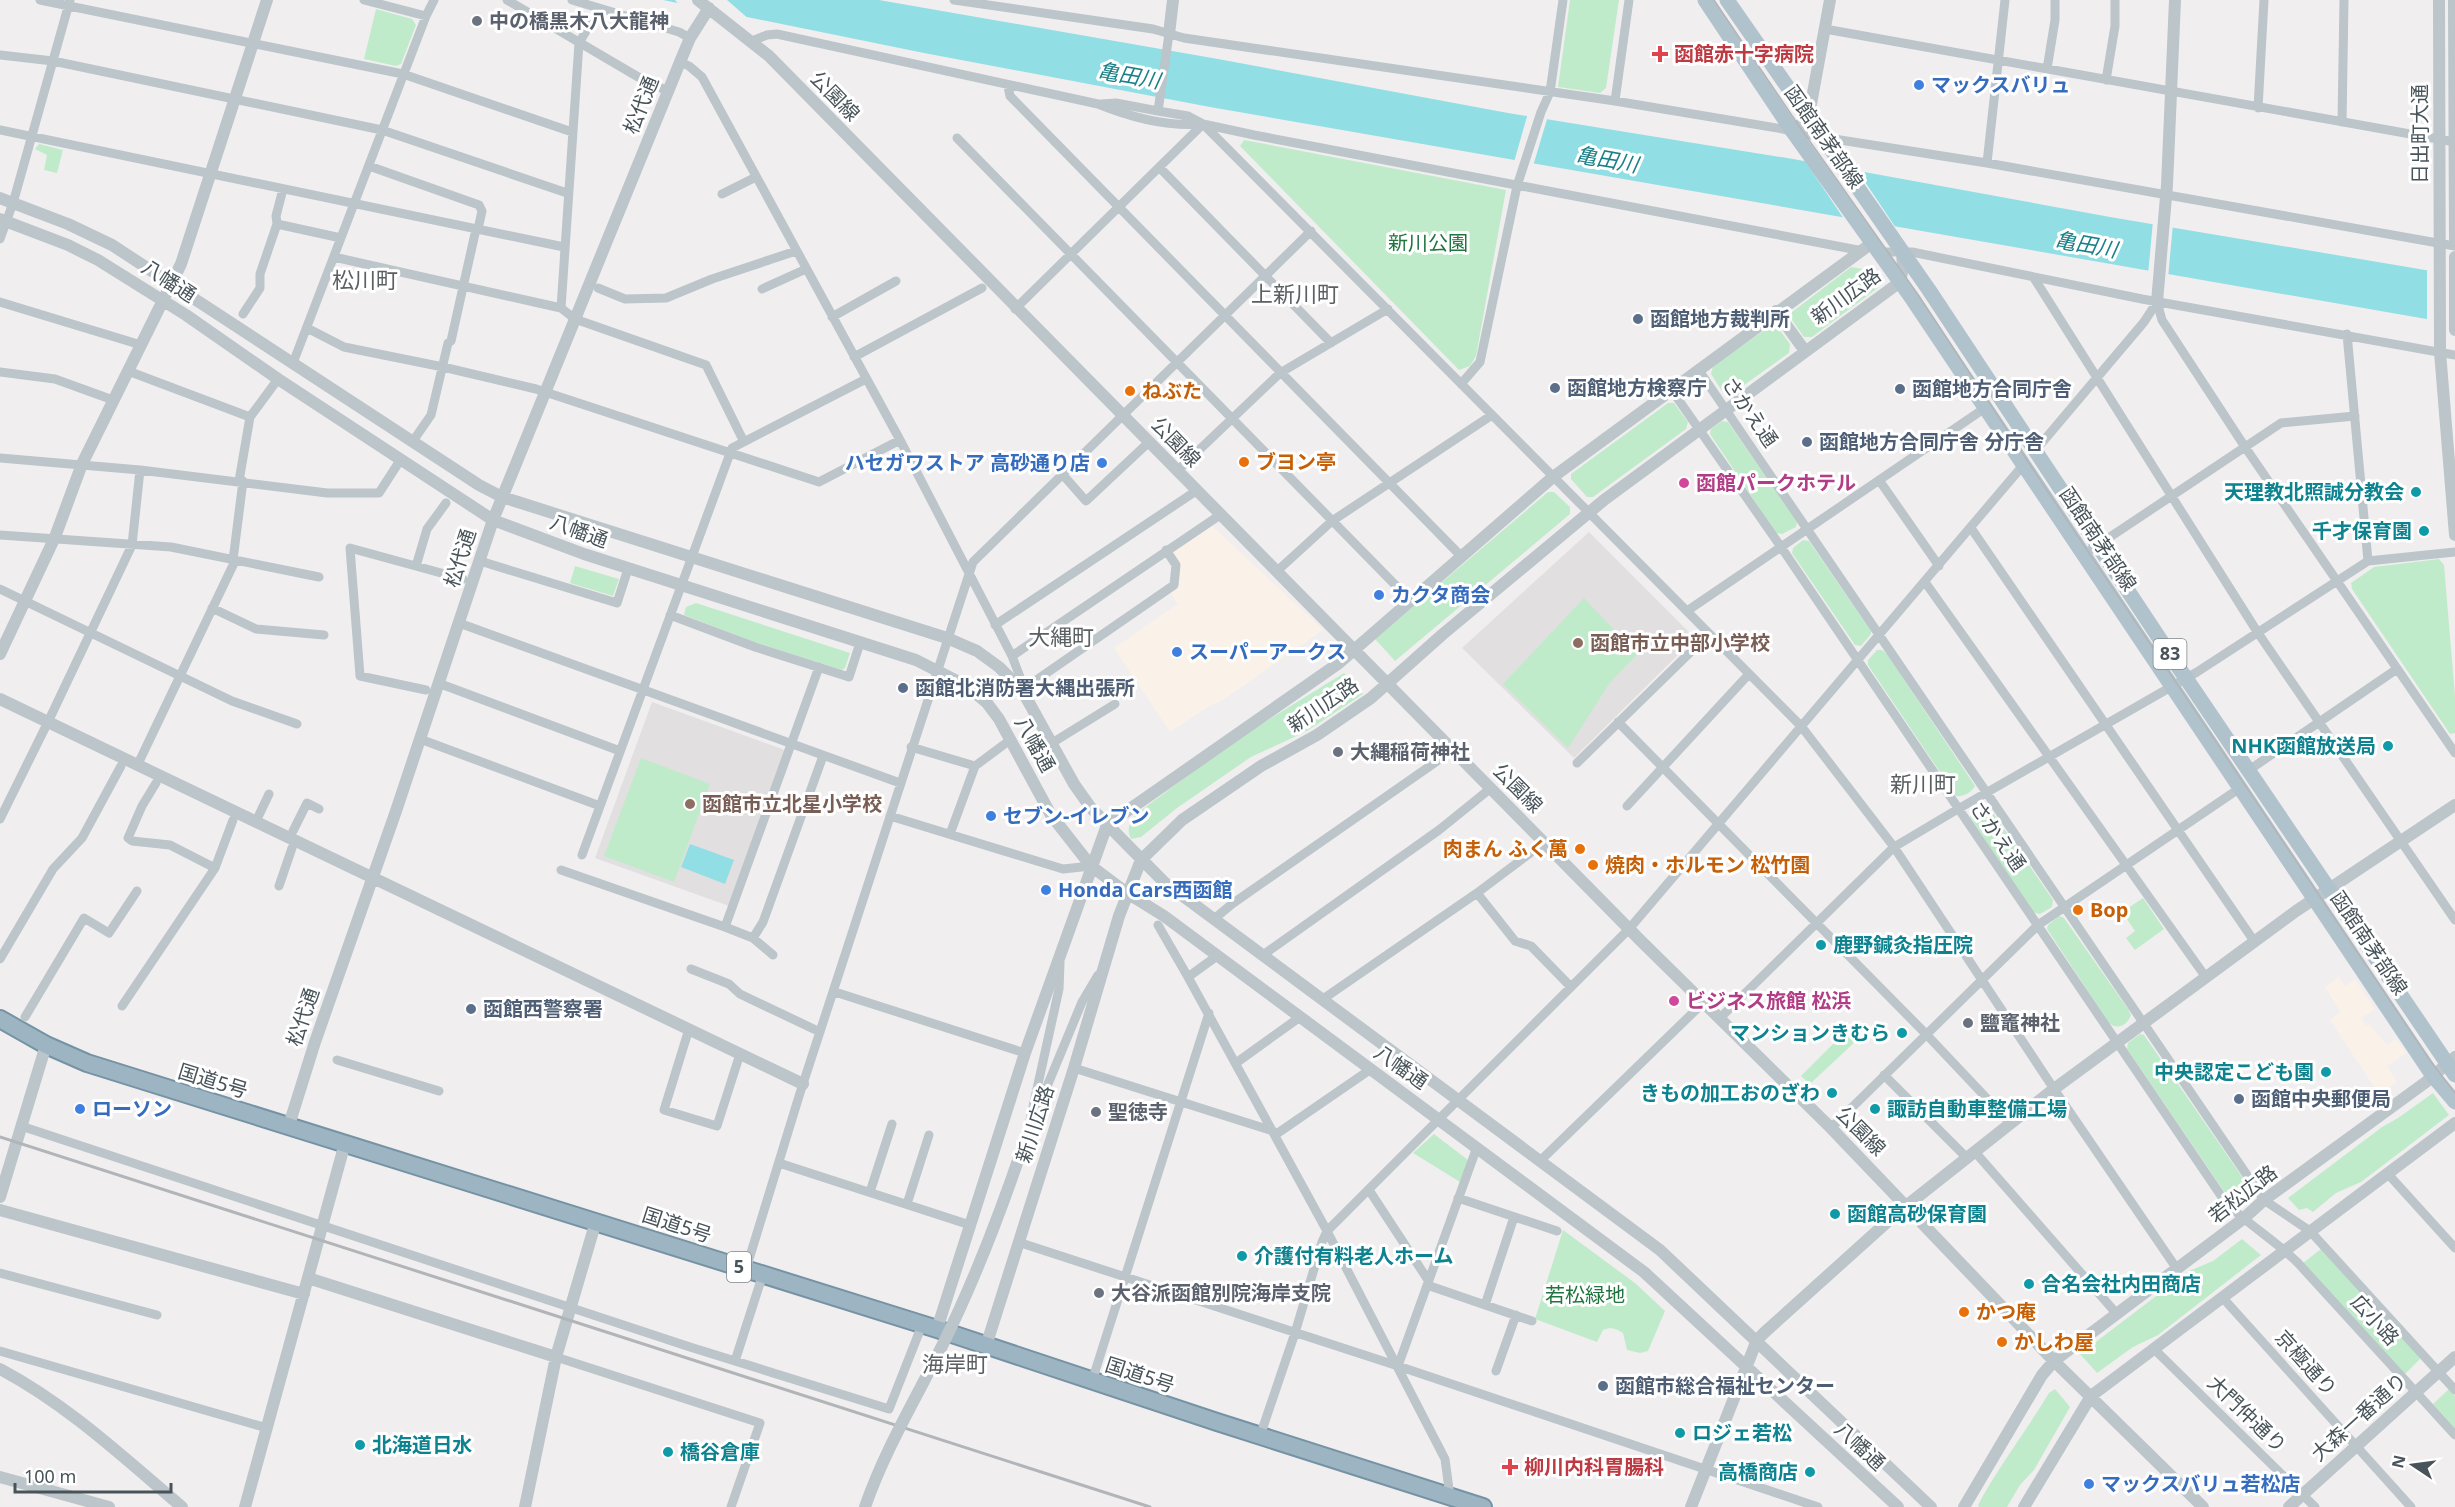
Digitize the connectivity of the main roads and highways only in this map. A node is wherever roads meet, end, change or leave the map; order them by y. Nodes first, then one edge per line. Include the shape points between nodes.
1 (1705, 0) edge
2 (1727, 0) edge
3 (0, 1019) edge
4 (2452, 1065) edge
5 (2455, 1102) edge
6 (1478, 1506) edge

1 - 5 main road, 函館南茅部線 / 83 via 1862,228 1870,248 1900,282 2433,1076
2 - 4 main road, 函館南茅部線 / 83
3 - 6 highway, 国道5号 / 5 via 87,1063 763,1274

